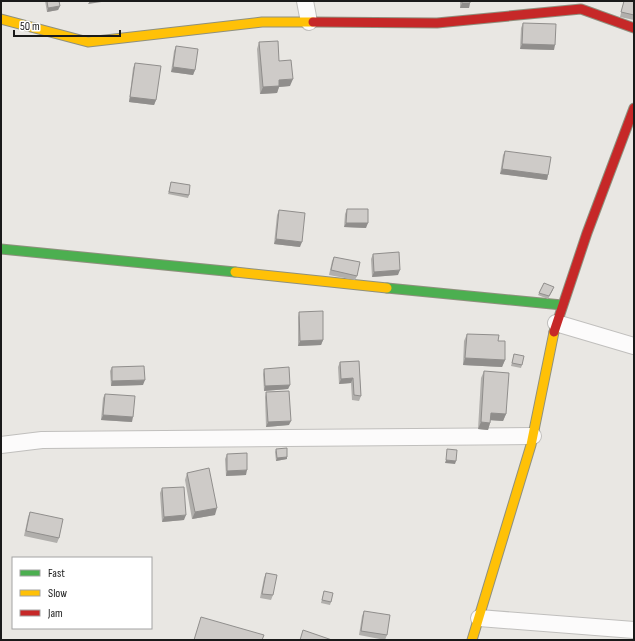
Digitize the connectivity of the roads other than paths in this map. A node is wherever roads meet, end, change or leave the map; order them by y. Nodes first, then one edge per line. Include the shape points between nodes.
1 (305, 1) edge
2 (1, 19) edge
3 (309, 22) junction
4 (634, 28) edge
5 (634, 108) edge
6 (1, 249) edge
7 (562, 305) junction
8 (556, 323) junction
9 (634, 346) edge
10 (533, 436) junction
11 (1, 445) edge
12 (479, 618) junction
13 (634, 630) edge
14 (472, 640) edge

1 - 3 street
2 - 3 street via 88,42 262,22
3 - 4 street via 437,23 581,9
5 - 7 street
6 - 7 street
7 - 8 street
8 - 9 street
8 - 10 street
10 - 11 street via 42,440
10 - 12 street
12 - 13 street
12 - 14 street

